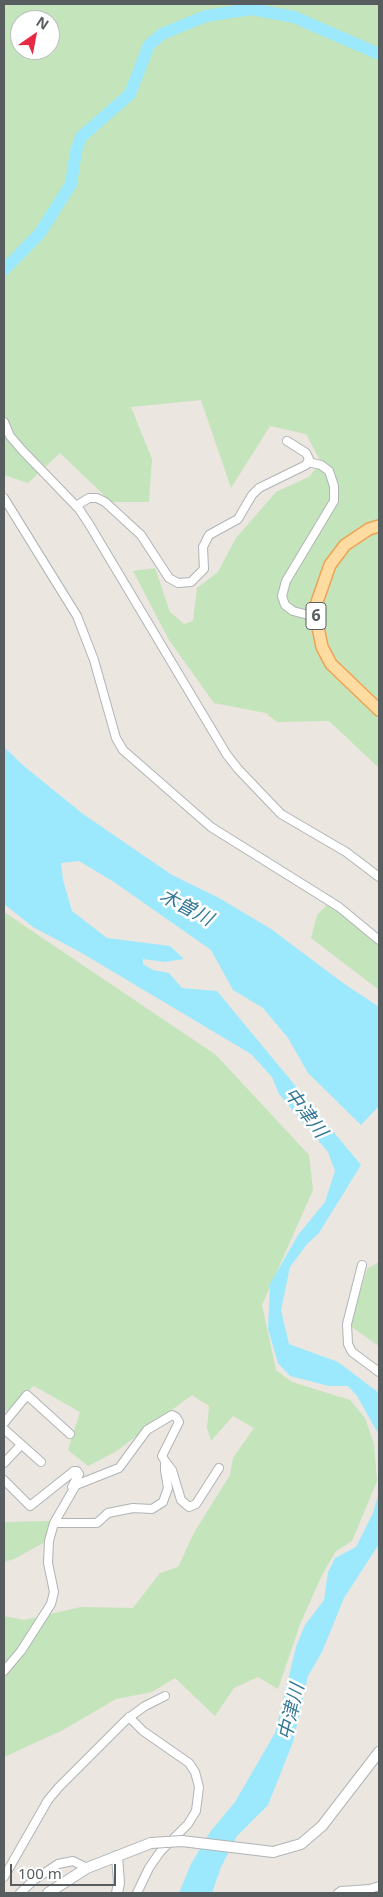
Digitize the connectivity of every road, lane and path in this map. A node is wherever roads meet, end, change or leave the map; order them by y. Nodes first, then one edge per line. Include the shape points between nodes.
1 (4, 422) edge
2 (287, 441) dead end
3 (308, 462) junction
4 (4, 498) edge
5 (76, 506) junction
6 (379, 526) edge
7 (316, 617) junction
8 (379, 710) edge
9 (379, 877) edge
10 (379, 940) edge
11 (362, 1266) dead end
12 (379, 1372) edge
13 (4, 1424) edge
14 (4, 1429) edge
15 (70, 1434) dead end
16 (21, 1445) junction
17 (166, 1461) junction
18 (41, 1462) dead end
19 (4, 1463) edge
20 (219, 1468) dead end
21 (4, 1480) edge
22 (72, 1493) junction
23 (54, 1523) junction
24 (4, 1671) edge
25 (165, 1696) dead end
26 (129, 1717) junction
27 (377, 1759) edge
28 (117, 1856) junction
29 (87, 1868) junction
30 (4, 1877) edge
31 (379, 1886) edge
32 (370, 1891) edge
33 (20, 1893) edge
34 (48, 1893) edge
35 (117, 1893) edge
36 (137, 1893) edge
37 (338, 1893) edge

1 - 5 street via 10,436 22,450
2 - 3 street via 306,453
3 - 5 street via 304,467 259,488 238,519 209,535 203,547 204,569 195,580 186,583 178,583 165,574 141,536 105,502 89,498
3 - 7 street via 321,465 329,472 334,486 334,501 286,581 282,596 292,611
4 - 10 street via 77,616 94,660 116,738 123,750 211,827 339,906
5 - 9 street via 238,769 281,814 352,856
6 - 7 main road, 6 via 345,545 330,565 321,587
7 - 8 main road, 6 via 322,647 331,664
11 - 12 street via 347,1324 348,1344 352,1352
13 - 15 street via 27,1395
14 - 16 street
16 - 18 street
16 - 19 street
17 - 20 street via 172,1470 180,1500 190,1507 196,1504
17 - 22 street via 162,1456 179,1422 176,1416 147,1430 119,1468 81,1482
17 - 23 street via 164,1470 168,1488 163,1502 152,1509 133,1508 108,1513 97,1523
21 - 22 street via 30,1506 77,1471 80,1474 72,1484
22 - 23 street
23 - 24 street via 48,1563 54,1592 51,1604 21,1652
25 - 26 street
26 - 30 street via 54,1793
26 - 36 street via 143,1732 189,1763 199,1787 196,1811 188,1824 160,1852
27 - 28 street, bridge via 322,1826 301,1844 273,1852 182,1841 151,1843
28 - 29 street
28 - 35 street
29 - 33 street via 74,1861 58,1864
29 - 34 street
31 - 32 street
32 - 37 street

